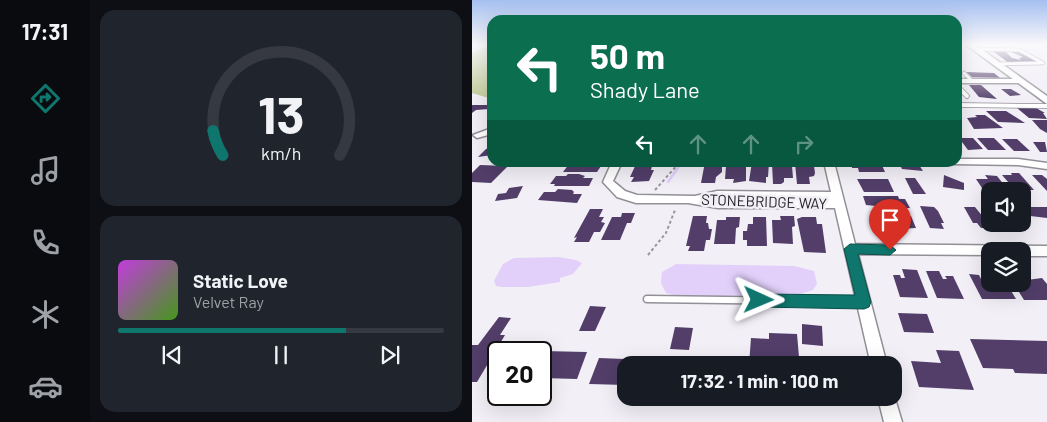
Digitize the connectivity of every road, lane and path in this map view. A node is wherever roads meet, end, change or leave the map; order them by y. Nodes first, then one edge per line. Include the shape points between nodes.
1 (996, 64) joint
2 (1010, 64) edge
3 (964, 73) dead end
4 (962, 81) edge
5 (972, 81) junction
6 (1020, 81) junction
7 (962, 91) edge
8 (967, 96) dead end
9 (1046, 101) edge
10 (962, 105) edge
11 (1046, 106) edge
12 (487, 132) edge
13 (474, 136) edge
14 (962, 162) edge
15 (1046, 166) edge
16 (615, 167) edge
17 (676, 167) edge
18 (830, 167) edge
19 (650, 196) dead end
20 (838, 200) junction
21 (678, 205) dead end
22 (850, 249) junction
23 (1046, 251) edge
24 (648, 255) dead end
25 (647, 299) dead end
26 (864, 302) junction
27 (877, 356) edge
28 (889, 406) edge
29 (894, 422) edge

1 - 2 lane
1 - 6 street
3 - 5 lane
4 - 5 street
5 - 6 street
6 - 9 street
7 - 8 lane
10 - 11 lane
12 - 13 street
14 - 15 street via 1018,162
16 - 20 street, STONEBRIDGE WAY via 608,182 621,194 636,199 688,199 718,204
17 - 19 path
18 - 20 street
20 - 22 street
21 - 24 path via 666,233
22 - 23 street
22 - 26 street
25 - 26 lane
26 - 27 street
28 - 29 street

